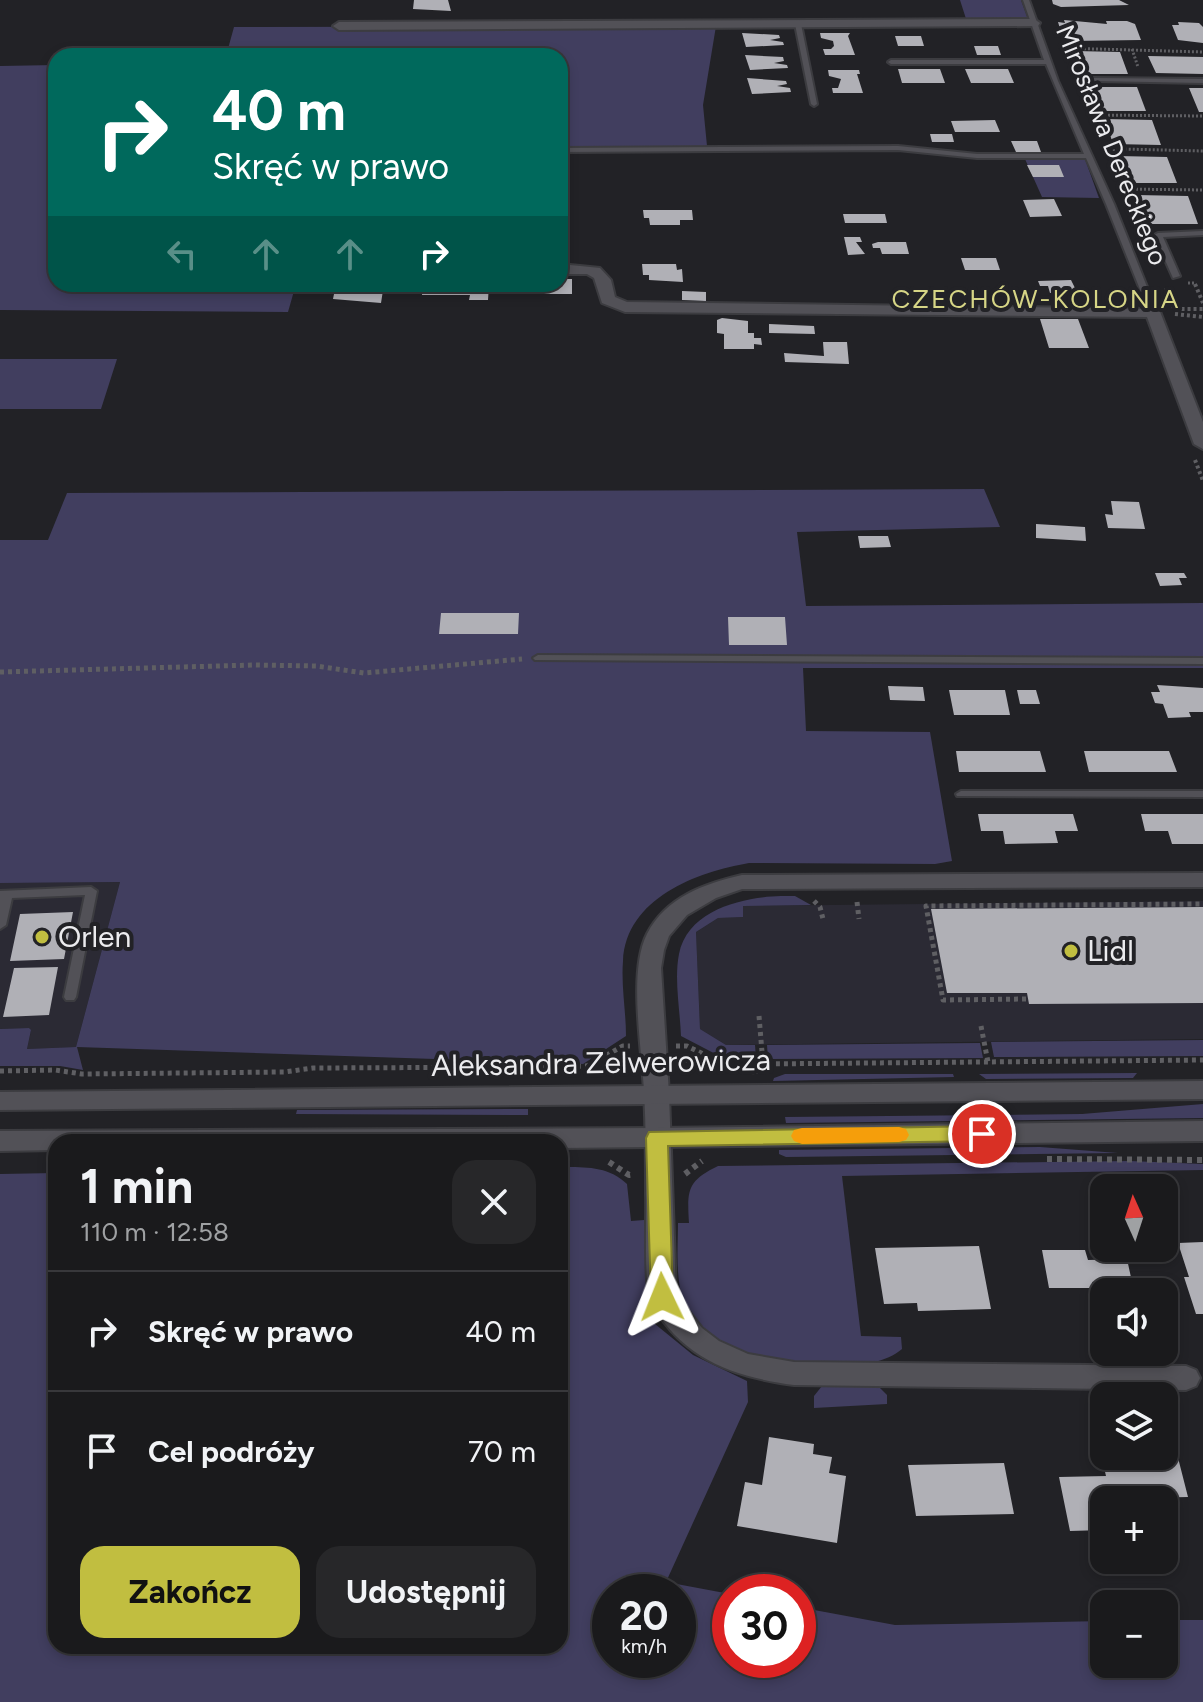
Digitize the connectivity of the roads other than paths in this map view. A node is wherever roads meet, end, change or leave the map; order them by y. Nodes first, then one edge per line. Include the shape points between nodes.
1 (1026, 0) edge
2 (1034, 23) junction
3 (798, 24) junction
4 (339, 26) dead end
5 (891, 62) dead end
6 (1047, 62) junction
7 (1095, 79) dead end
8 (1203, 81) edge
9 (814, 104) dead end
10 (568, 150) edge
11 (1089, 156) junction
12 (1203, 233) edge
13 (568, 270) edge
14 (1176, 276) dead end
15 (1160, 313) junction
16 (1200, 427) edge
17 (1203, 444) edge
18 (538, 658) road end
19 (1203, 661) edge
20 (961, 794) dead end
21 (1203, 794) edge
22 (1203, 880) edge
23 (4, 894) edge
24 (0, 925) edge
25 (70, 997) dead end
26 (1203, 1090) edge
27 (657, 1094) junction
28 (0, 1101) edge
29 (1203, 1131) edge
30 (657, 1138) junction
31 (568, 1139) edge
32 (0, 1141) edge
33 (48, 1142) edge
34 (1186, 1378) dead end

1 - 2 lane, Mirosława Dereckiego
2 - 3 street
2 - 6 lane, Mirosława Dereckiego
3 - 4 street
3 - 9 lane
5 - 6 lane
6 - 11 lane, Mirosława Dereckiego
7 - 8 lane
10 - 11 lane via 898,148 977,156
11 - 15 lane, Mirosława Dereckiego
12 - 14 lane via 1158,235
13 - 15 street via 598,272 605,278 608,300 625,307
15 - 16 street, Mirosława Dereckiego
16 - 17 street, Mirosława Dereckiego
18 - 19 lane
20 - 21 lane
22 - 27 street via 765,880 708,892 676,911 650,951
23 - 24 lane
23 - 25 lane via 91,891
26 - 27 street, Aleksandra Zelwerowicza
27 - 28 street, Aleksandra Zelwerowicza
27 - 30 street
29 - 30 street
30 - 31 street
30 - 34 street via 662,1297 675,1321 698,1344 735,1364 819,1376
32 - 33 street

